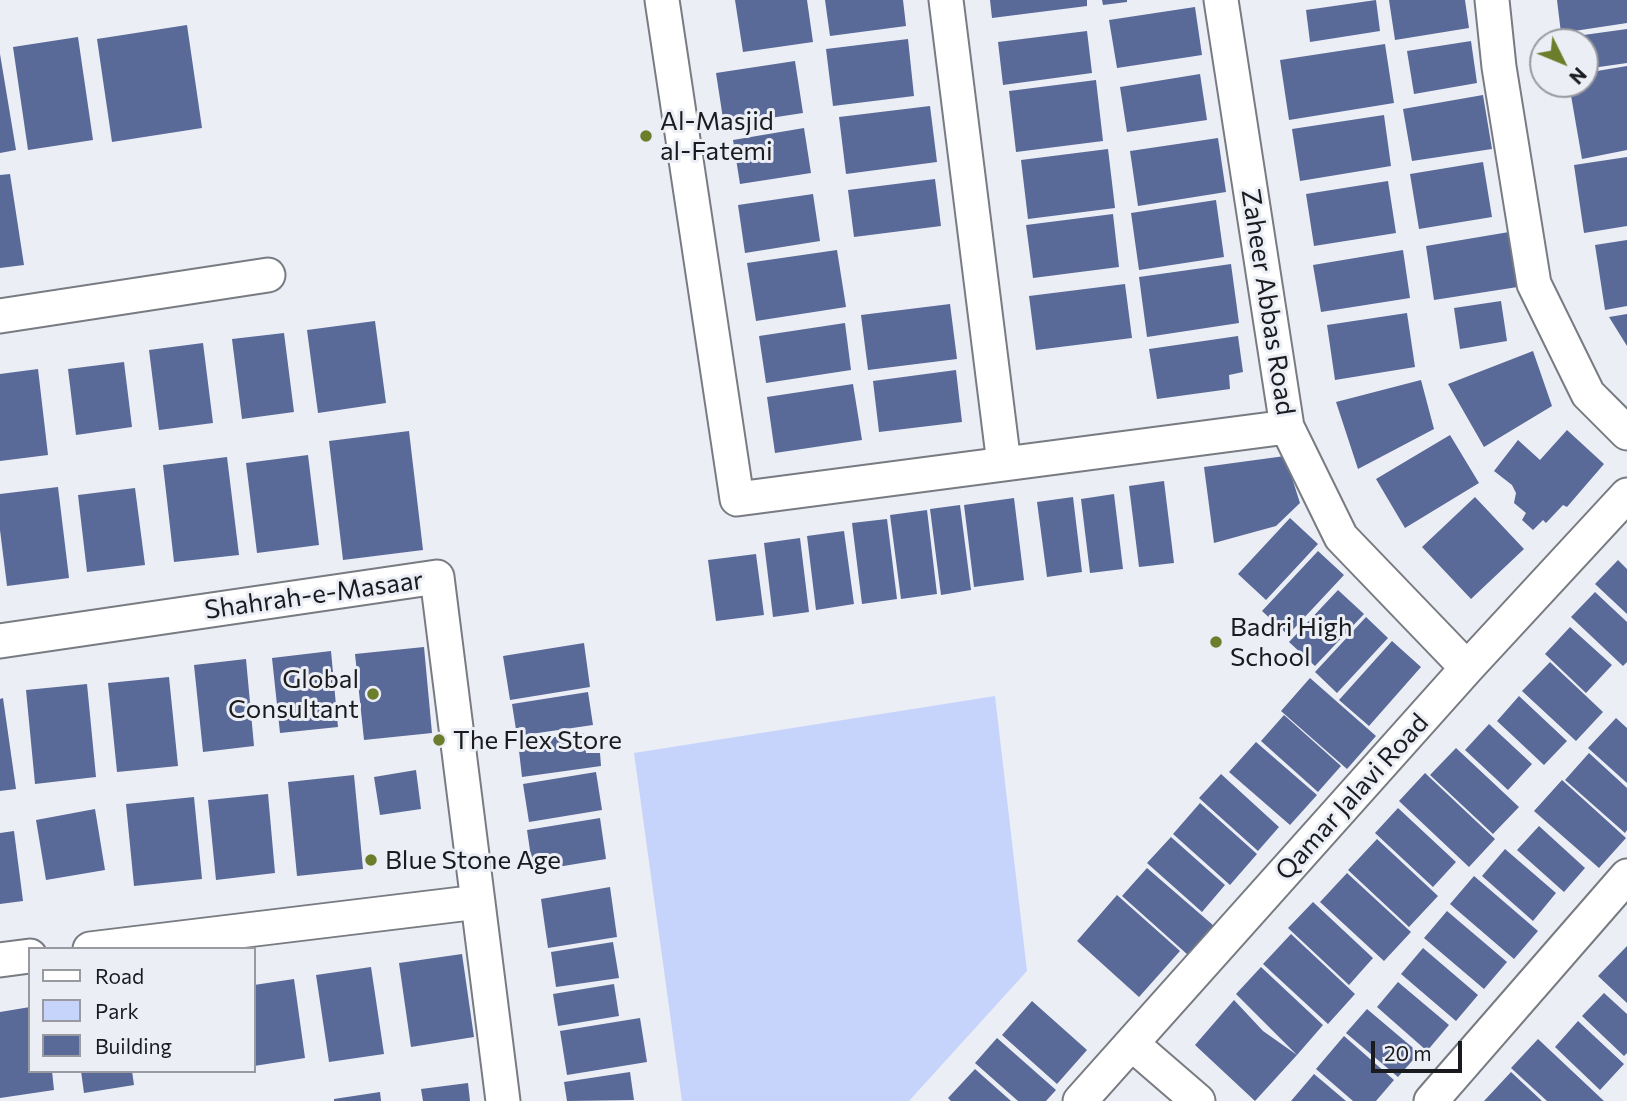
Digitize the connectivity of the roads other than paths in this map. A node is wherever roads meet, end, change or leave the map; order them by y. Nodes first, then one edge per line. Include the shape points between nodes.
1 (662, 0) edge
2 (946, 0) edge
3 (1221, 0) edge
4 (1492, 0) edge
5 (268, 275) dead end
6 (0, 316) edge
7 (1287, 427) junction
8 (1627, 433) edge
9 (1004, 464) junction
10 (1627, 495) edge
11 (0, 641) edge
12 (1467, 668) junction
13 (1627, 876) edge
14 (478, 902) junction
15 (107, 947) edge
16 (28, 956) edge
17 (0, 960) edge
18 (1132, 1044) junction
19 (503, 1101) edge
20 (1080, 1101) edge
21 (1198, 1101) edge
22 (1431, 1101) edge

1 - 9 street via 737,499
2 - 9 street
3 - 7 street, Zaheer Abbas Road
4 - 8 street via 1534,284 1588,394
5 - 6 street
7 - 9 street
7 - 12 street, Zaheer Abbas Road via 1341,537
10 - 12 street, Qamar Jalavi Road
11 - 14 street, Shahrah-e-Masaar via 438,577
12 - 18 street, Qamar Jalavi Road
13 - 22 street
14 - 15 street
14 - 19 street, Shahrah-e-Masaar
16 - 17 street
18 - 20 street, Qamar Jalavi Road
18 - 21 street

